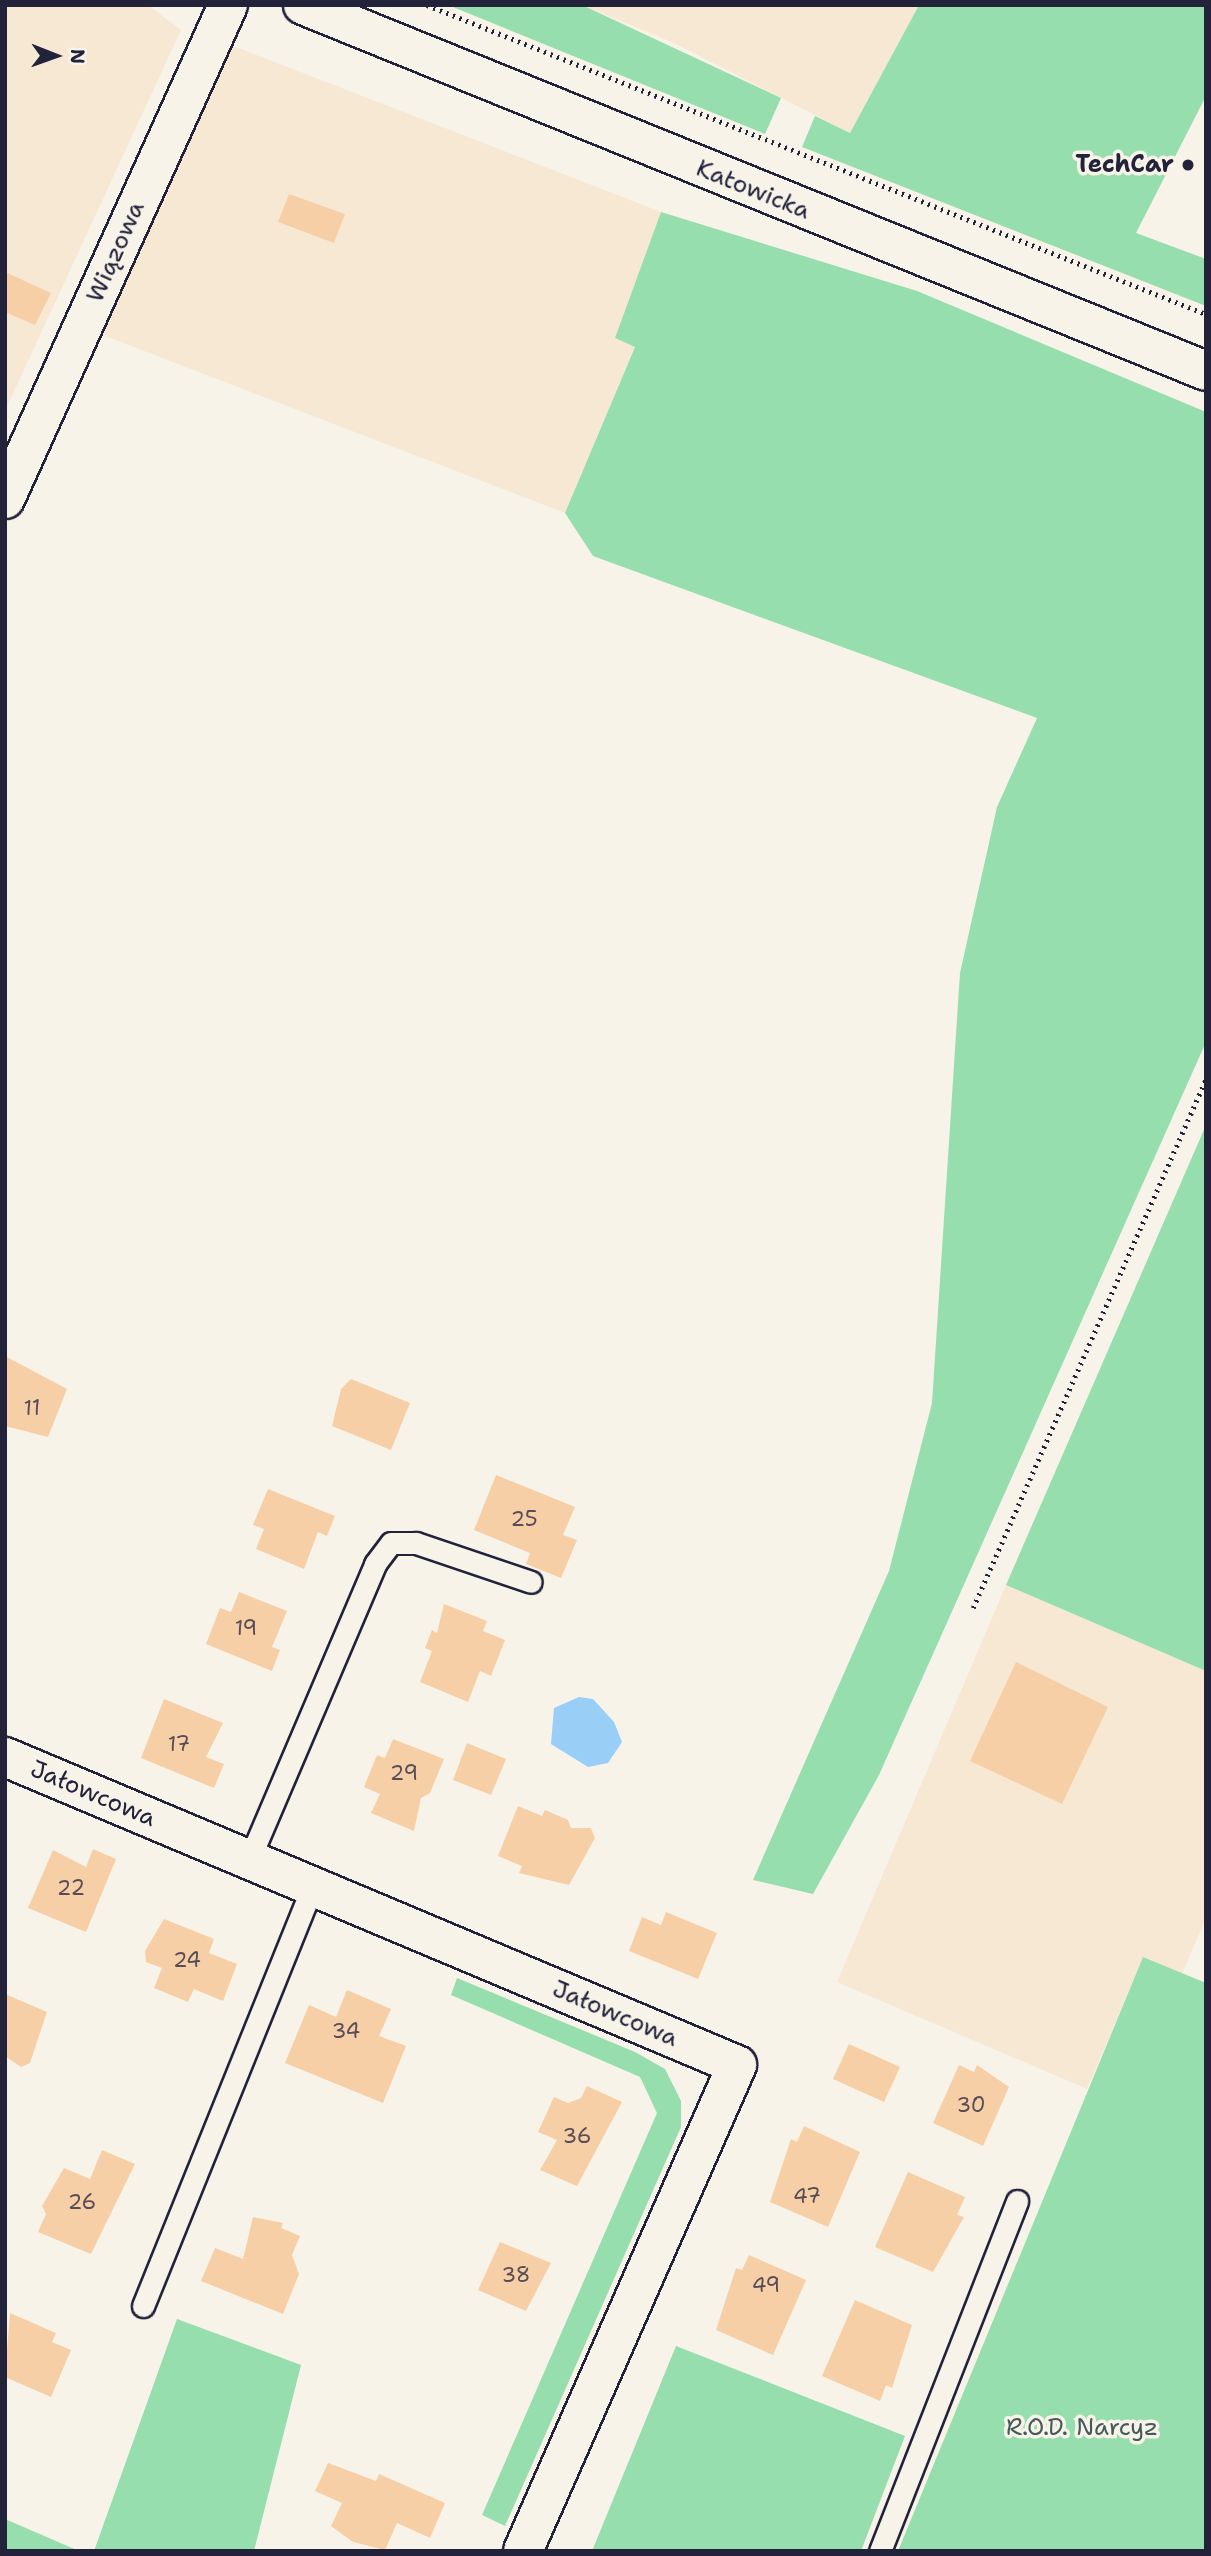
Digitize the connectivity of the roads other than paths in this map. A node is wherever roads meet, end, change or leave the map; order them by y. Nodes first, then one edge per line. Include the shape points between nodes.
1 (228, 5) edge
2 (303, 5) edge
3 (1206, 371) edge
4 (7, 489) edge
5 (531, 1582) dead end
6 (5, 1757) edge
7 (249, 1860) junction
8 (312, 1887) junction
9 (1017, 2201) dead end
10 (143, 2306) dead end
11 (523, 2551) edge
12 (880, 2551) edge

1 - 4 street, Wiązowa
2 - 3 street, Katowicka
5 - 7 lane via 416,1543 391,1544 376,1564
6 - 7 street, Jałowcowa
7 - 8 street, Jałowcowa
8 - 10 lane
8 - 11 street, Jałowcowa via 737,2065
9 - 12 lane

